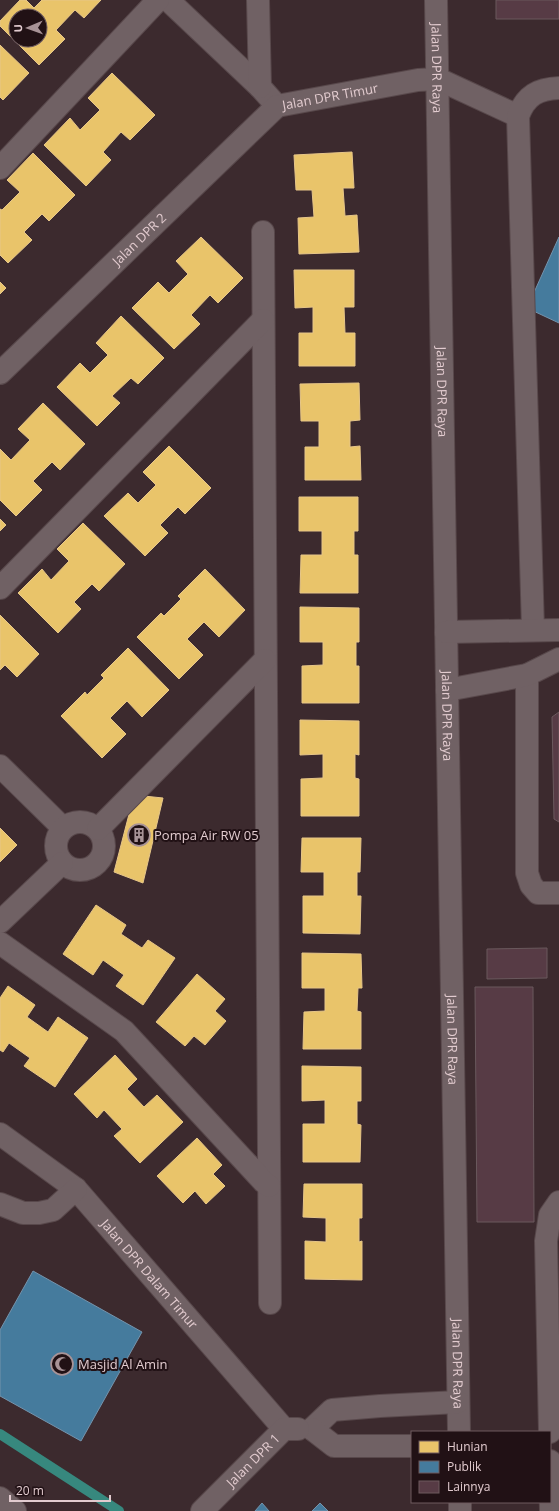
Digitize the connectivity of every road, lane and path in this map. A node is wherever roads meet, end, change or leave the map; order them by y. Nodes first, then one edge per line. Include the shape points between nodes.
1 (158, 0) edge
2 (168, 0) edge
3 (258, 0) edge
4 (436, 0) edge
5 (438, 80) junction
6 (260, 87) junction
7 (559, 88) edge
8 (277, 106) junction
9 (518, 116) junction
10 (0, 168) edge
11 (263, 232) dead end
12 (263, 320) junction
13 (0, 373) edge
14 (0, 588) edge
15 (533, 629) junction
16 (559, 630) edge
17 (446, 632) junction
18 (265, 660) junction
19 (559, 660) edge
20 (527, 675) junction
21 (447, 690) junction
22 (0, 766) edge
23 (63, 828) junction
24 (98, 829) junction
25 (62, 863) junction
26 (559, 893) edge
27 (0, 922) edge
28 (0, 943) edge
29 (0, 1134) edge
30 (270, 1186) junction
31 (76, 1189) junction
32 (559, 1202) edge
33 (0, 1204) edge
34 (270, 1303) dead end
35 (458, 1402) junction
36 (284, 1429) junction
37 (312, 1429) junction
38 (459, 1431) edge
39 (550, 1431) edge
40 (411, 1446) edge
41 (203, 1510) edge

1 - 10 street
2 - 6 street, Jalan DPR Timur
3 - 6 street
4 - 5 street, Jalan DPR Raya
5 - 8 street, Jalan DPR Timur via 418,80
5 - 9 street
5 - 17 street, Jalan DPR Raya
6 - 8 street, Jalan DPR Timur
7 - 9 street via 544,88 531,96 522,105
8 - 13 street, Jalan DPR 2
9 - 15 street
11 - 12 street
12 - 14 street
12 - 18 street
15 - 16 street
15 - 17 street
17 - 21 street, Jalan DPR Raya
18 - 24 street
18 - 30 street
19 - 20 street
20 - 21 street
20 - 26 street via 527,873 531,885 538,893
21 - 35 street, Jalan DPR Raya
22 - 23 street
23 - 24 street via 71,823 81,822
23 - 25 street via 56,845 57,855
24 - 25 street via 105,847 97,864 79,871
25 - 27 street
28 - 30 street via 124,1031
29 - 31 street, Jalan DPR Dalam Timur
30 - 34 street
31 - 33 street via 53,1210 39,1213 23,1213
31 - 36 street, Jalan DPR Dalam Timur
32 - 39 street via 550,1215 546,1240
35 - 37 street via 332,1410
35 - 38 street, Jalan DPR Raya
36 - 37 street, Jalan DPR 1
36 - 41 street, Jalan DPR 1
37 - 40 street via 334,1446

